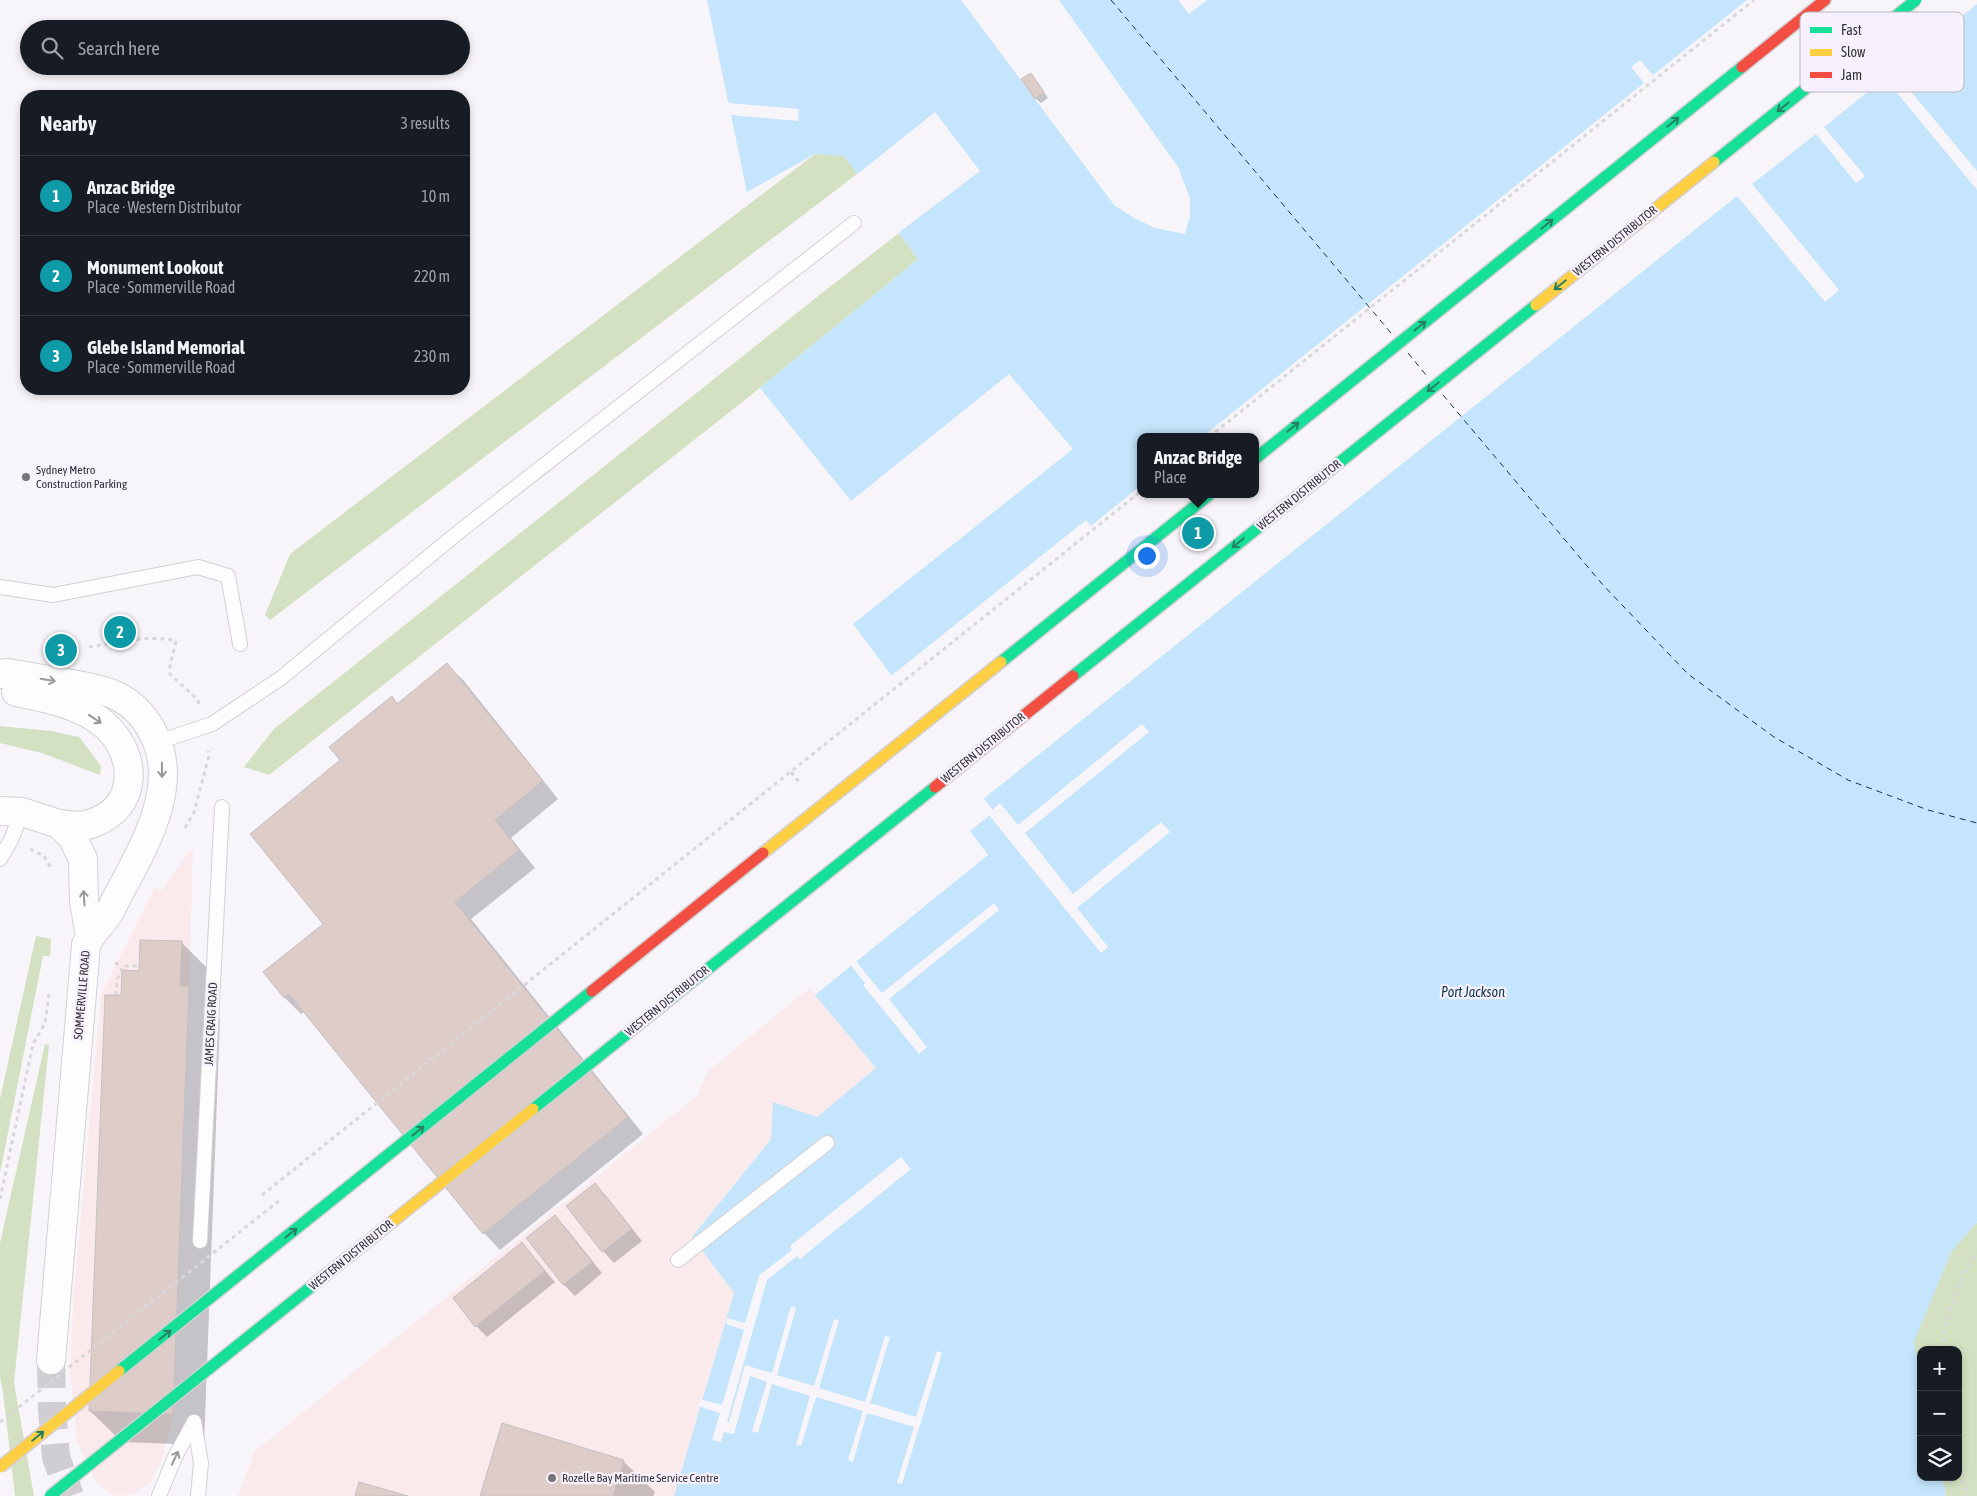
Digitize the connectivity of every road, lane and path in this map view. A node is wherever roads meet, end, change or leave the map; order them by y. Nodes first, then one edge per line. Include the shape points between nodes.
1 (1754, 0) edge
2 (1825, 0) edge
3 (1916, 0) edge
4 (1810, 12) edge
5 (1901, 12) edge
6 (1800, 20) edge
7 (1801, 92) edge
8 (854, 223) dead end
9 (1214, 433) edge
10 (1259, 456) edge
11 (1137, 494) edge
12 (1205, 498) edge
13 (0, 588) edge
14 (240, 644) dead end
15 (0, 674) edge
16 (0, 687) edge
17 (158, 742) junction
18 (791, 772) junction
19 (800, 783) dead end
20 (222, 807) dead end
21 (11, 811) edge
22 (60, 824) junction
23 (11, 840) junction
24 (0, 859) edge
25 (53, 873) dead end
26 (90, 936) junction
27 (112, 962) dead end
28 (123, 966) junction
29 (137, 966) dead end
30 (116, 995) dead end
31 (45, 1023) dead end
32 (827, 1143) dead end
33 (262, 1195) dead end
34 (0, 1199) edge
35 (200, 1241) dead end
36 (1977, 1252) edge
37 (678, 1260) dead end
38 (1943, 1346) edge
39 (51, 1360) tunnel mouth
40 (45, 1386) dead end
41 (0, 1422) edge
42 (0, 1467) edge
43 (1962, 1474) edge
44 (50, 1496) edge
45 (159, 1496) edge
46 (198, 1496) edge
47 (1967, 1496) edge

1 - 9 path
4 -> 2 highway
3 -> 5 highway, WESTERN DISTRIBUTOR, bridge
10 -> 6 highway
7 -> 44 highway, WESTERN DISTRIBUTOR, bridge
8 - 17 lane, bridge via 460,531 281,678 212,724
11 - 18 path
42 -> 12 highway, bridge
13 - 14 lane via 53,595 198,567 228,576
15 -> 17 street, SOMMERVILLE ROAD via 101,690 117,696 140,713
16 -> 22 street via 70,706 90,715 107,726 128,757 130,775 126,792 108,816 92,824
17 -> 26 street, SOMMERVILLE ROAD via 163,776 152,828 108,914
18 - 19 path
18 - 33 path
20 - 35 lane, JAMES CRAIG ROAD
21 - 22 street
21 - 23 lane
26 -> 22 street via 84,902 83,859 72,836
23 - 24 lane
23 - 25 path via 44,856
26 - 39 street, SOMMERVILLE ROAD via 84,956
27 - 28 path
28 - 29 path
28 - 30 path via 117,980
31 - 34 path via 33,1044
32 - 37 lane
36 - 38 path via 1948,1319
40 - 41 path, bridge
43 - 47 path
45 -> 46 lane via 194,1422 201,1462

